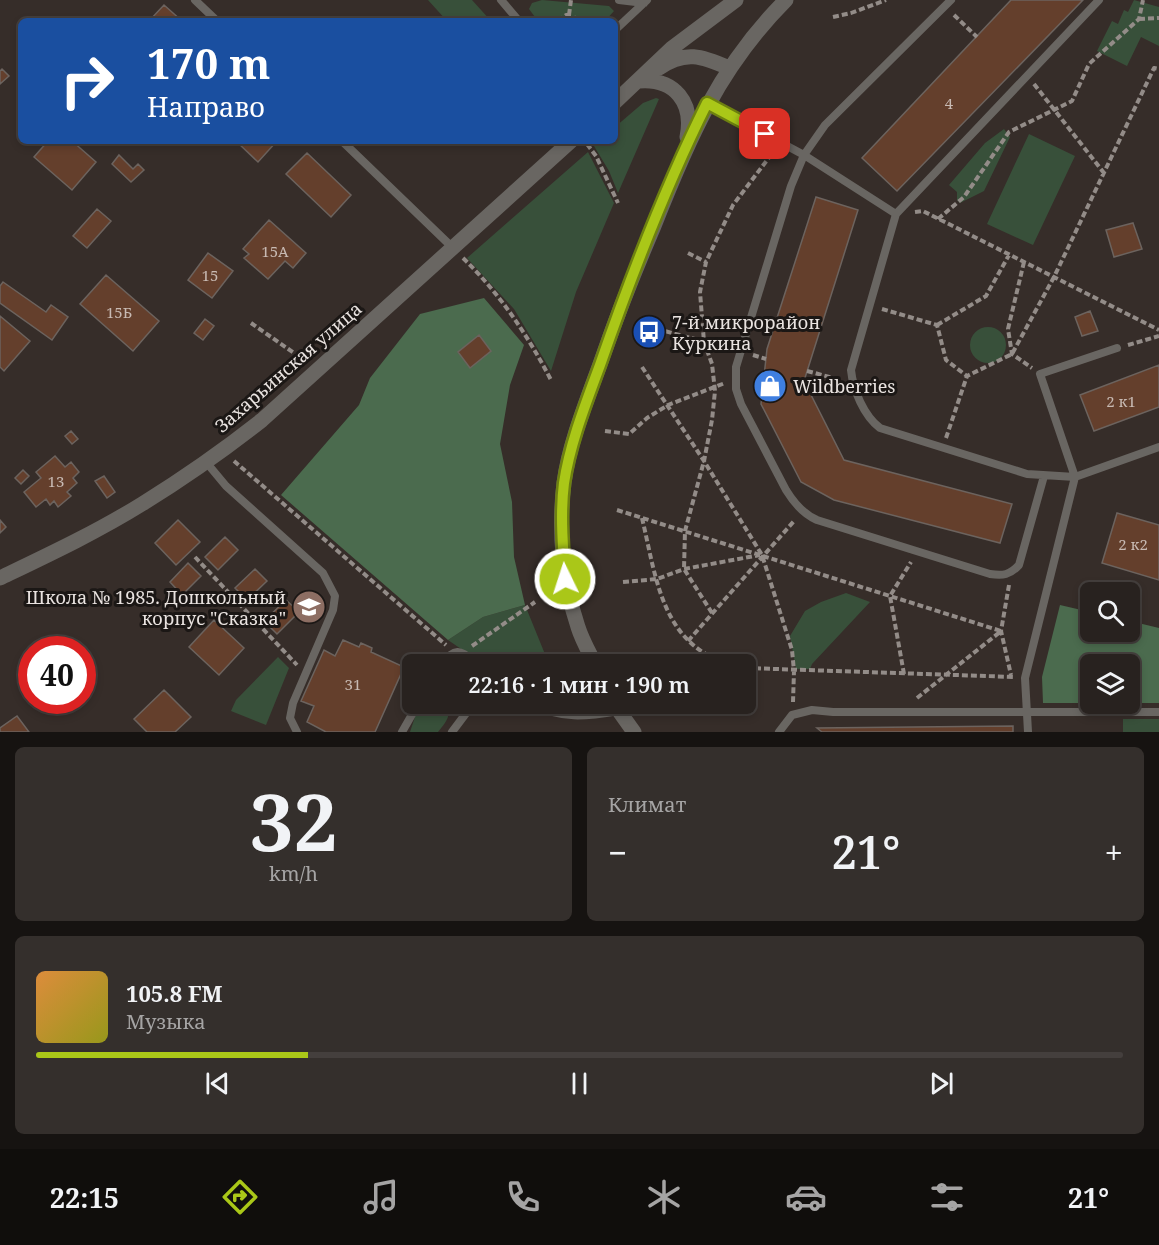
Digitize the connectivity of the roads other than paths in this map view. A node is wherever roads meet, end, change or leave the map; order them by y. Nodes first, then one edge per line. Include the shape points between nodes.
1 (195, 0) edge
2 (501, 0) edge
3 (619, 0) edge
4 (736, 0) edge
5 (786, 0) edge
6 (1099, 0) edge
7 (646, 1) edge
8 (948, 3) edge
9 (214, 18) edge
10 (516, 18) edge
11 (618, 27) edge
12 (729, 68) junction
13 (639, 81) junction
14 (618, 99) edge
15 (707, 103) junction
16 (345, 144) edge
17 (568, 144) edge
18 (685, 148) junction
19 (804, 155) junction
20 (896, 214) junction
21 (452, 247) junction
22 (1117, 348) road end
23 (1159, 447) edge
24 (206, 462) junction
25 (1044, 476) junction
26 (1075, 477) junction
27 (0, 578) edge
28 (590, 654) edge
29 (1159, 712) edge
30 (1026, 713) junction
31 (412, 714) edge
32 (466, 714) edge
33 (559, 714) edge
34 (594, 714) edge
35 (621, 714) edge
36 (297, 732) edge
37 (402, 732) edge
38 (452, 732) edge
39 (634, 732) edge
40 (779, 732) edge
41 (1028, 732) edge

1 - 9 lane
2 - 10 lane
3 - 7 lane
4 - 13 street via 672,48
5 - 12 street
6 - 20 lane
7 - 11 lane
8 - 19 lane via 825,125
12 - 13 street via 709,58 691,56 671,60
12 - 15 street
13 - 14 street
13 - 18 street via 667,84 682,97 690,125
15 - 18 street
15 - 19 lane
16 - 21 lane
17 - 21 street, Захарьинская улица
18 - 28 street via 616,317 579,425 564,483 565,579 578,628
19 - 20 lane
19 - 25 lane via 791,186 735,379 741,404 794,503 817,520 1002,576 1019,565
20 - 25 lane via 851,370 852,384 871,421 880,428
21 - 24 street, Захарьинская улица via 262,420
22 - 26 lane via 1040,374
23 - 26 lane
24 - 27 street, Захарьинская улица via 142,505
24 - 36 lane via 226,486 323,573 335,596 333,610 293,703 290,718
25 - 26 lane
26 - 30 lane via 1025,678
29 - 30 lane
30 - 40 lane via 812,710 792,715
30 - 41 lane
31 - 37 lane
32 - 38 lane
33 - 34 lane via 584,717
35 - 39 street

